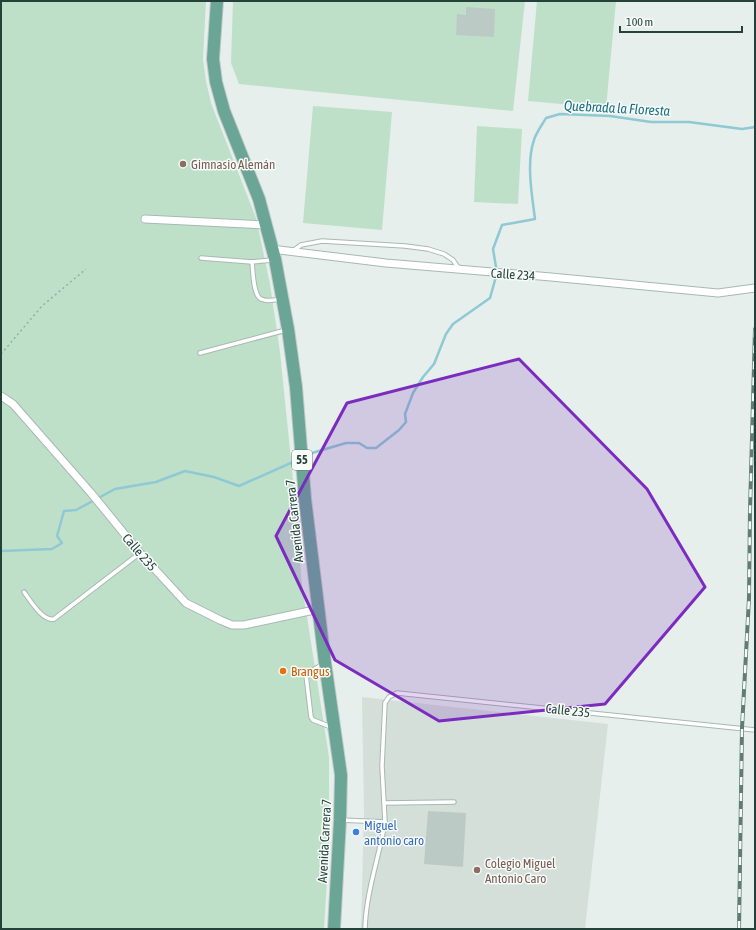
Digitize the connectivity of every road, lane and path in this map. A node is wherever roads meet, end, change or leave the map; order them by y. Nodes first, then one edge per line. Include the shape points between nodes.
1 (217, 1) edge
2 (145, 219) dead end
3 (266, 225) junction
4 (292, 252) junction
5 (273, 254) junction
6 (201, 258) dead end
7 (252, 262) junction
8 (86, 268) dead end
9 (459, 270) junction
10 (755, 288) edge
11 (282, 298) junction
12 (288, 329) junction
13 (200, 352) dead end
14 (1, 354) edge
15 (1, 396) edge
16 (140, 553) junction
17 (24, 592) dead end
18 (319, 609) junction
19 (325, 663) junction
20 (334, 728) junction
21 (755, 730) edge
22 (454, 802) dead end
23 (384, 803) junction
24 (340, 820) junction
25 (385, 822) junction
26 (334, 929) edge
27 (365, 929) edge

1 - 3 main road, Avenida Carrera 7 / 55 via 213,59 216,82 224,111 259,199
2 - 3 street
3 - 5 main road, Avenida Carrera 7 / 55
4 - 5 street, Calle 234
4 - 9 street, Calle 234
4 - 9 lane via 301,244 322,241 405,246 444,254 453,260
5 - 7 lane
5 - 11 main road, Avenida Carrera 7 / 55
6 - 7 lane
7 - 11 lane via 257,295 268,301
8 - 14 path via 42,306
9 - 10 street, Calle 234 via 718,293
11 - 12 main road, Avenida Carrera 7 / 55
12 - 13 lane
12 - 18 main road, Avenida Carrera 7 / 55
15 - 16 street, Calle 235 via 13,404
16 - 17 lane via 54,619 44,617
16 - 18 street, Calle 235 via 186,604 232,624 244,624
18 - 19 main road, Avenida Carrera 7 / 55
19 - 20 main road, Avenida Carrera 7 / 55
19 - 20 lane via 306,675 311,717
20 - 24 main road, Avenida Carrera 7 / 55 via 341,775
21 - 23 lane, Calle 235 via 397,693 389,697 385,703 382,766
22 - 23 lane
23 - 25 lane
24 - 25 lane
24 - 26 main road, Avenida Carrera 7 / 55
25 - 27 lane via 368,898

